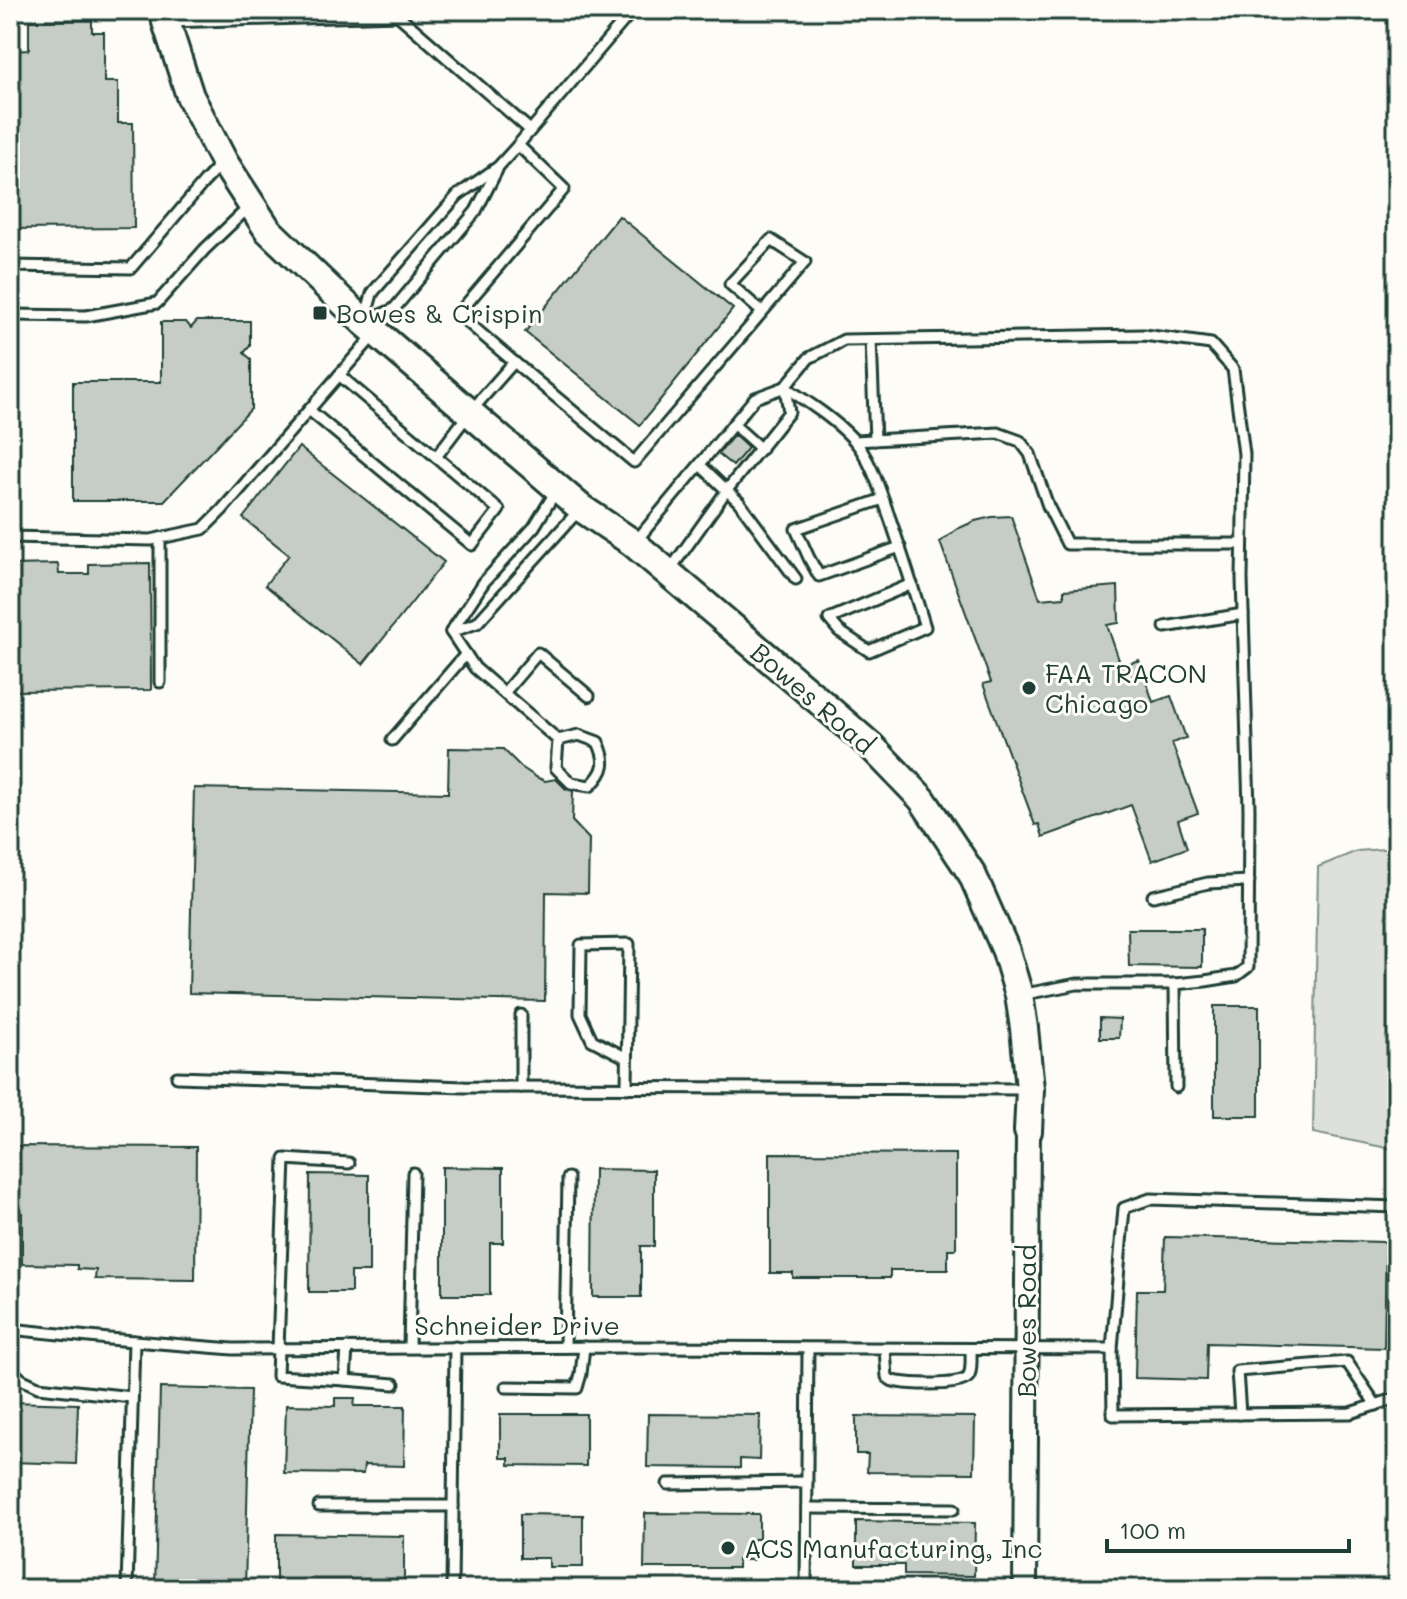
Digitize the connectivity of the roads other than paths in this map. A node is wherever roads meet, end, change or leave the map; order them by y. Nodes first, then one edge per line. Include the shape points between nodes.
1 (633, 10) edge
2 (165, 16) edge
3 (530, 130) junction
4 (518, 145) junction
5 (224, 162) junction
6 (498, 167) junction
7 (252, 205) junction
8 (10, 266) edge
9 (762, 312) junction
10 (10, 315) edge
11 (370, 328) junction
12 (871, 340) junction
13 (514, 362) junction
14 (339, 375) junction
15 (785, 387) junction
16 (309, 410) junction
17 (470, 412) junction
18 (733, 424) junction
19 (875, 440) junction
20 (855, 441) junction
21 (761, 449) junction
22 (436, 457) junction
23 (700, 465) junction
24 (558, 488) junction
25 (727, 490) junction
26 (883, 499) junction
27 (581, 508) junction
28 (10, 537) edge
29 (160, 538) junction
30 (633, 543) junction
31 (1242, 544) junction
32 (900, 547) junction
33 (667, 574) junction
34 (796, 579) dead end
35 (912, 584) junction
36 (1243, 614) junction
37 (1165, 627) dead end
38 (451, 632) junction
39 (466, 654) junction
40 (160, 682) dead end
41 (504, 693) junction
42 (589, 696) dead end
43 (392, 740) dead end
44 (558, 740) junction
45 (1249, 881) junction
46 (1153, 896) dead end
47 (1175, 984) junction
48 (1019, 995) junction
49 (521, 1015) dead end
50 (627, 1058) junction
51 (177, 1077) dead end
52 (521, 1087) junction
53 (1176, 1087) dead end
54 (627, 1088) junction
55 (1030, 1089) junction
56 (1028, 1131) joint
57 (349, 1163) dead end
58 (413, 1173) dead end
59 (568, 1178) dead end
60 (1397, 1207) edge
61 (10, 1271) edge
62 (12, 1330) edge
63 (134, 1341) junction
64 (409, 1347) junction
65 (455, 1347) junction
66 (565, 1347) junction
67 (584, 1347) junction
68 (279, 1348) junction
69 (347, 1348) junction
70 (808, 1349) junction
71 (885, 1349) junction
72 (1112, 1349) junction
73 (971, 1350) junction
74 (1025, 1350) junction
75 (10, 1368) edge
76 (345, 1380) junction
77 (394, 1384) dead end
78 (506, 1387) dead end
79 (132, 1397) junction
80 (1397, 1398) edge
81 (1376, 1405) junction
82 (1240, 1414) junction
83 (807, 1482) junction
84 (668, 1484) dead end
85 (319, 1506) dead end
86 (453, 1506) junction
87 (807, 1508) junction
88 (954, 1509) dead end
89 (127, 1589) edge
90 (452, 1589) edge
91 (806, 1589) edge
92 (1025, 1589) edge

1 - 3 lane
2 - 3 lane via 398,15
2 - 5 main road, Bowes Road via 190,96
3 - 4 lane
4 - 6 lane
4 - 13 lane via 564,189 458,314
5 - 7 main road, Bowes Road
5 - 8 lane via 131,268
6 - 11 lane via 476,211 394,309
6 - 11 lane via 458,195 372,294
7 - 10 lane via 157,303 86,316
7 - 11 main road, Bowes Road via 268,230
9 - 9 lane via 730,284 771,240 805,262
9 - 13 lane via 634,462
11 - 14 lane
11 - 17 main road, Bowes Road
12 - 15 lane via 844,340 809,358
12 - 19 lane
12 - 31 lane via 1144,335 1211,344 1233,369 1244,454
13 - 17 lane
14 - 16 lane
14 - 22 lane
15 - 18 lane via 755,398
15 - 20 lane
15 - 21 lane via 789,412
16 - 22 lane via 472,545 499,510
16 - 29 lane via 203,529
17 - 22 lane
17 - 24 main road, Bowes Road
18 - 21 lane
18 - 23 lane
19 - 20 lane
19 - 31 lane via 998,433 1020,441 1067,544
20 - 26 lane
21 - 25 lane
23 - 25 lane
23 - 30 lane
24 - 27 main road, Bowes Road
24 - 38 lane
25 - 33 lane
25 - 34 lane
26 - 32 lane
26 - 32 lane via 796,529 819,576
27 - 30 main road, Bowes Road
27 - 38 lane via 477,623
28 - 29 lane
29 - 40 lane
30 - 33 main road, Bowes Road
31 - 36 lane
32 - 35 lane
33 - 48 main road, Bowes Road via 860,736 922,799 972,874
35 - 35 lane via 843,613 829,619 869,651 925,627
36 - 37 lane
36 - 45 lane
38 - 39 lane
39 - 41 lane
39 - 43 lane
41 - 42 lane via 538,653
41 - 44 lane
44 - 44 lane via 579,735 598,742 604,756 601,775 590,786 571,783 556,768
45 - 46 lane via 1208,883
45 - 47 lane via 1248,967 1236,976
47 - 48 lane via 1077,984
47 - 53 lane
48 - 55 main road, Bowes Road
49 - 52 lane
50 - 50 lane via 629,944 581,945 580,1014 592,1040
50 - 54 lane
51 - 52 lane
52 - 54 lane
54 - 55 lane
55 - 56 main road, Bowes Road
56 - 74 street, Bowes Road
57 - 68 lane via 285,1159
58 - 64 lane
59 - 66 lane
60 - 72 lane via 1150,1199 1124,1208
61 - 62 lane
62 - 63 lane, Schneider Drive
63 - 68 lane, Schneider Drive
63 - 79 lane
64 - 65 lane, Schneider Drive
64 - 69 lane, Schneider Drive
65 - 66 lane, Schneider Drive
65 - 86 lane
66 - 67 lane, Schneider Drive
67 - 70 lane, Schneider Drive
67 - 78 lane via 577,1388
68 - 69 lane, Schneider Drive
68 - 76 lane via 277,1376
69 - 76 lane
70 - 71 lane, Schneider Drive
70 - 83 lane
71 - 73 lane, Schneider Drive
71 - 73 lane via 887,1377 893,1381 939,1383 965,1380
72 - 74 lane, Schneider Drive
72 - 82 lane via 1113,1415
73 - 74 lane, Schneider Drive
74 - 92 street, Bowes Road
75 - 79 lane via 38,1387
76 - 77 lane
79 - 89 lane
80 - 81 lane
81 - 82 lane via 1350,1413
81 - 82 lane via 1347,1362 1237,1371
83 - 84 lane
83 - 87 lane
85 - 86 lane
86 - 90 lane
87 - 88 lane
87 - 91 lane

